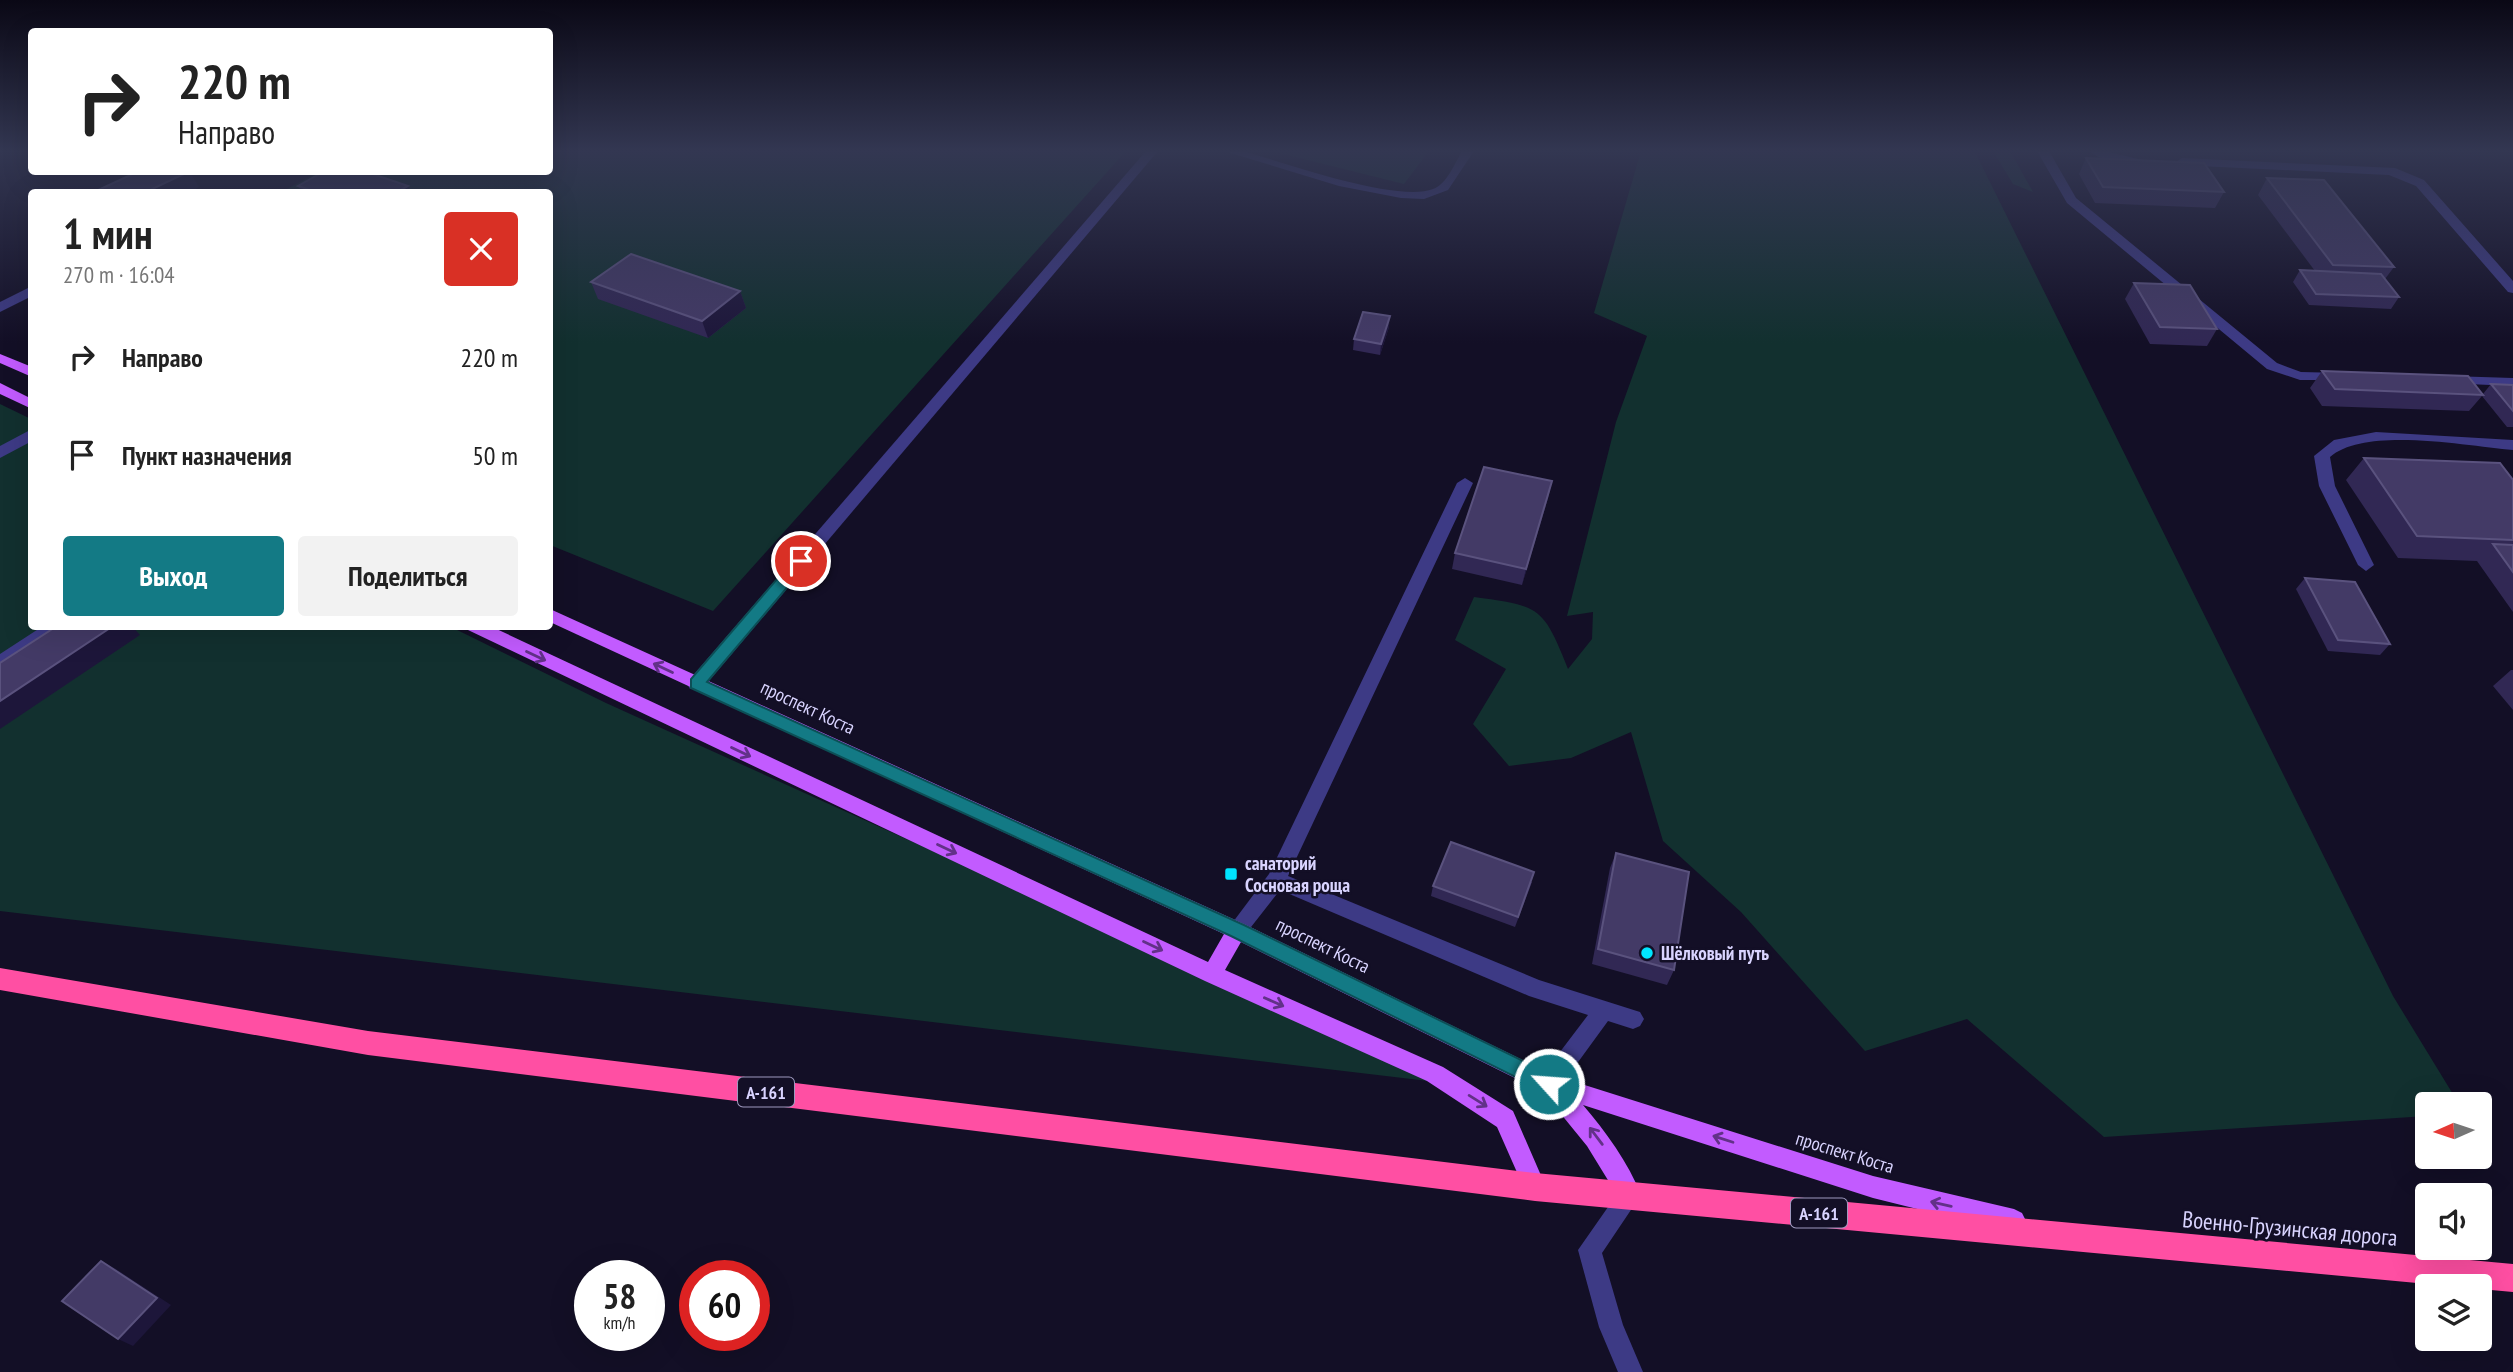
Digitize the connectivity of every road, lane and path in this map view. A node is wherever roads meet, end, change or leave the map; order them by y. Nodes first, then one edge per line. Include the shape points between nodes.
1 (1097, 215) edge
2 (2089, 215) edge
3 (2448, 215) edge
4 (2513, 289) edge
5 (28, 292) edge
6 (0, 308) edge
7 (0, 358) edge
8 (28, 371) edge
9 (2353, 377) edge
10 (2433, 380) edge
11 (2513, 382) edge
12 (0, 388) edge
13 (28, 403) edge
14 (28, 436) edge
15 (2513, 444) edge
16 (0, 453) edge
17 (1465, 483) dead end
18 (2367, 565) dead end
19 (553, 616) edge
20 (51, 630) edge
21 (482, 630) edge
22 (0, 662) edge
23 (696, 684) junction
24 (1276, 880) junction
25 (1237, 930) junction
26 (1212, 974) junction
27 (0, 979) edge
28 (1604, 1010) junction
29 (1633, 1019) dead end
30 (1549, 1084) junction
31 (1535, 1187) junction
32 (1630, 1195) junction
33 (2103, 1241) junction
34 (2513, 1278) edge
35 (1631, 1372) edge

1 - 23 street
2 - 9 street via 2272,366 2300,376
3 - 4 street
5 - 6 street
7 - 8 main road
10 - 11 street
12 - 13 main road
14 - 16 street
15 - 18 street via 2393,438 2336,444 2322,456 2327,485
17 - 24 street
23 -> 19 main road, проспект Коста
20 - 22 street
21 -> 26 main road
23 - 25 main road, проспект Коста
24 - 25 street
24 - 28 street via 1536,989
25 - 26 main road
25 - 30 main road, проспект Коста
26 -> 31 main road via 1436,1074 1505,1119
27 - 31 highway, А-161 via 368,1043
28 - 29 street
28 - 30 street
32 -> 30 main road via 1611,1157
33 -> 30 main road, проспект Коста via 1873,1187
31 - 32 highway, А-161
32 - 33 highway, А-161
32 - 35 street via 1590,1250 1611,1327
33 - 34 highway, Военно-Грузинская дорога / А-161

